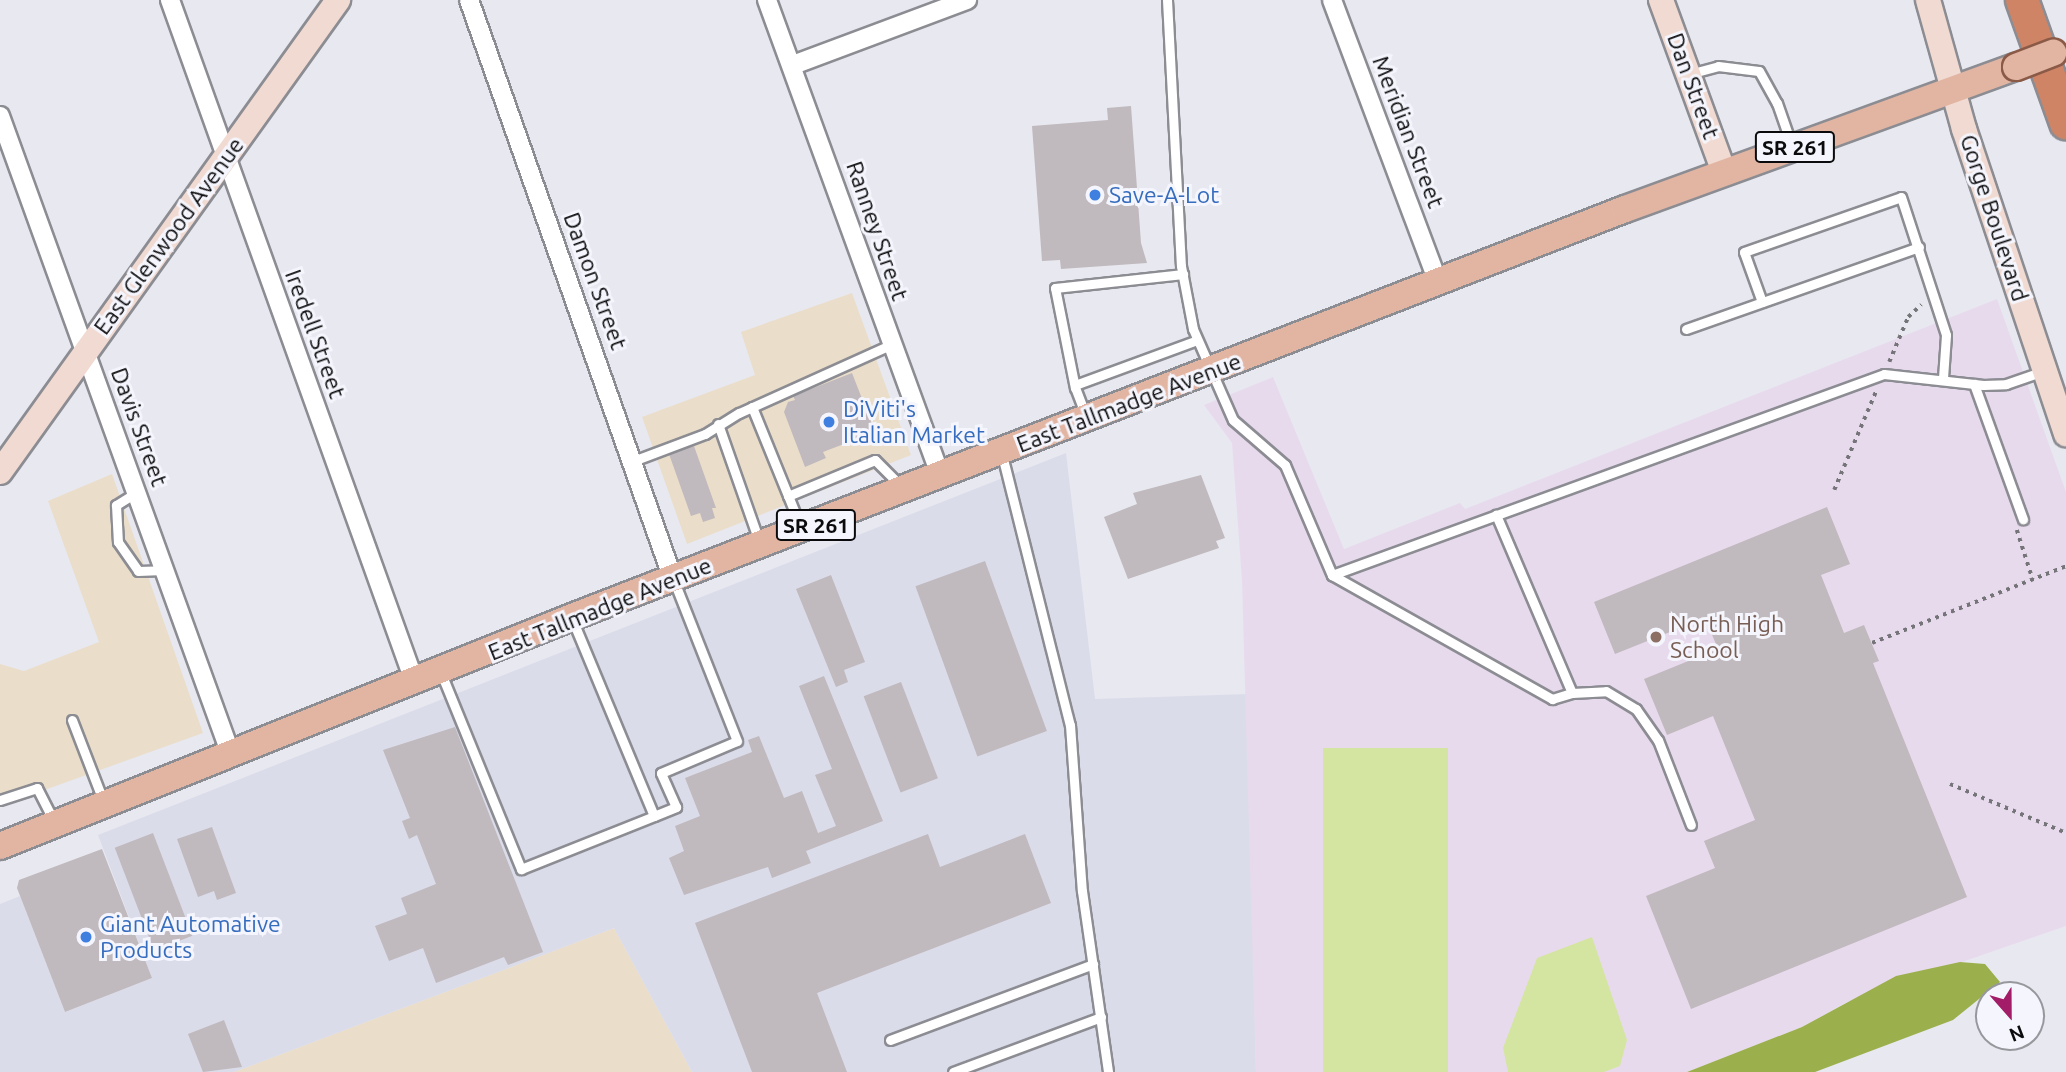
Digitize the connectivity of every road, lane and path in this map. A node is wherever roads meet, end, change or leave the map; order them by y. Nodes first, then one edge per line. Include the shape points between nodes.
1 (170, 0) edge
2 (338, 0) edge
3 (469, 0) edge
4 (767, 0) edge
5 (967, 0) edge
6 (1167, 0) edge
7 (1332, 0) edge
8 (1661, 0) edge
9 (1928, 0) edge
10 (2022, 0) edge
11 (2066, 48) edge
12 (793, 65) junction
13 (1689, 74) junction
14 (1956, 90) junction
15 (0, 116) edge
16 (2066, 123) edge
17 (1793, 148) junction
18 (225, 158) junction
19 (1724, 172) junction
20 (1919, 247) junction
21 (1183, 274) junction
22 (1438, 282) junction
23 (1762, 302) junction
24 (1686, 329) dead end
25 (1197, 340) junction
26 (890, 345) junction
27 (86, 353) junction
28 (1210, 371) junction
29 (2044, 371) junction
30 (1943, 379) junction
31 (1075, 384) junction
32 (1974, 384) junction
33 (752, 407) junction
34 (1087, 419) junction
35 (718, 424) junction
36 (2066, 434) edge
37 (1002, 453) junction
38 (633, 461) junction
39 (0, 472) edge
40 (941, 477) junction
41 (905, 491) junction
42 (136, 492) junction
43 (788, 496) junction
44 (1496, 515) junction
45 (2023, 519) joint
46 (802, 530) junction
47 (761, 546) junction
48 (2066, 566) edge
49 (163, 570) junction
50 (1332, 575) junction
51 (673, 579) junction
52 (2033, 580) junction
53 (572, 617) junction
54 (1872, 643) dead end
55 (441, 672) junction
56 (415, 683) junction
57 (1572, 693) junction
58 (72, 720) dead end
59 (231, 755) junction
60 (1950, 784) dead end
61 (0, 800) edge
62 (104, 805) junction
63 (654, 816) junction
64 (55, 824) junction
65 (1691, 825) dead end
66 (2066, 833) edge
67 (0, 846) edge
68 (1093, 964) junction
69 (1101, 1017) junction
70 (890, 1040) dead end
71 (953, 1072) edge
72 (1108, 1072) edge

1 - 18 street, Iredell Street
2 - 18 street, East Glenwood Avenue
3 - 38 street, Damon Street
4 - 12 street, Ranney Street
5 - 12 street
6 - 21 lane
7 - 22 street, Meridian Street
8 - 13 street, Dan Street
9 - 14 street, Gorge Boulevard
10 - 16 highway
11 - 14 main road, East Tallmadge Avenue / SR 261, bridge
12 - 26 street, Ranney Street
13 - 17 lane via 1718,66 1759,71 1777,103
13 - 19 street, Dan Street
14 - 17 main road, East Tallmadge Avenue / SR 261
14 - 29 street, Gorge Boulevard via 1964,130
15 - 27 street, Davis Street
17 - 19 main road, East Tallmadge Avenue / SR 261
18 - 27 street, East Glenwood Avenue
18 - 56 street, Iredell Street
19 - 22 main road, East Tallmadge Avenue / SR 261
20 - 23 lane
20 - 23 lane via 1901,197 1811,228 1744,252
20 - 30 lane via 1946,335
21 - 25 lane
21 - 31 lane via 1055,288
22 - 28 main road, East Tallmadge Avenue / SR 261
23 - 24 lane
25 - 28 lane
25 - 31 lane
26 - 33 lane
26 - 40 street, Ranney Street
27 - 39 street, East Glenwood Avenue
27 - 42 street, Davis Street
28 - 34 main road, East Tallmadge Avenue / SR 261
28 - 50 lane via 1241,432 1285,465
29 - 32 lane via 2006,384
29 - 36 street, Gorge Boulevard
30 - 32 lane
30 - 44 lane via 1884,374
31 - 34 lane
32 - 45 lane
33 - 35 lane
33 - 43 lane
34 - 37 main road, East Tallmadge Avenue / SR 261
35 - 38 lane via 705,434
35 - 47 lane
37 - 40 main road, East Tallmadge Avenue / SR 261
37 - 68 lane via 1070,725
38 - 51 street, Damon Street
40 - 41 main road, East Tallmadge Avenue / SR 261
41 - 43 lane via 875,460
41 - 46 main road, East Tallmadge Avenue / SR 261
42 - 49 street, Davis Street
42 - 49 lane via 116,505 118,542 138,571
43 - 46 lane
44 - 50 lane
44 - 57 lane
45 - 52 path via 2017,531
46 - 47 main road, East Tallmadge Avenue / SR 261
47 - 51 main road, East Tallmadge Avenue / SR 261
48 - 52 path
49 - 59 street, Davis Street
50 - 57 lane via 1552,699
51 - 53 main road, East Tallmadge Avenue / SR 261
51 - 63 lane via 737,741 661,773 676,807
52 - 54 path
53 - 55 main road, East Tallmadge Avenue / SR 261
53 - 63 lane
55 - 56 main road, East Tallmadge Avenue / SR 261
55 - 63 lane via 521,869
56 - 59 main road, East Tallmadge Avenue / SR 261
57 - 65 lane via 1606,691 1636,709 1658,740
58 - 62 lane
59 - 62 main road, East Tallmadge Avenue / SR 261
60 - 66 path
61 - 64 lane via 37,788
62 - 64 main road, East Tallmadge Avenue / SR 261
64 - 67 main road, East Tallmadge Avenue / SR 261
68 - 69 lane
68 - 70 lane
69 - 71 lane
69 - 72 lane

